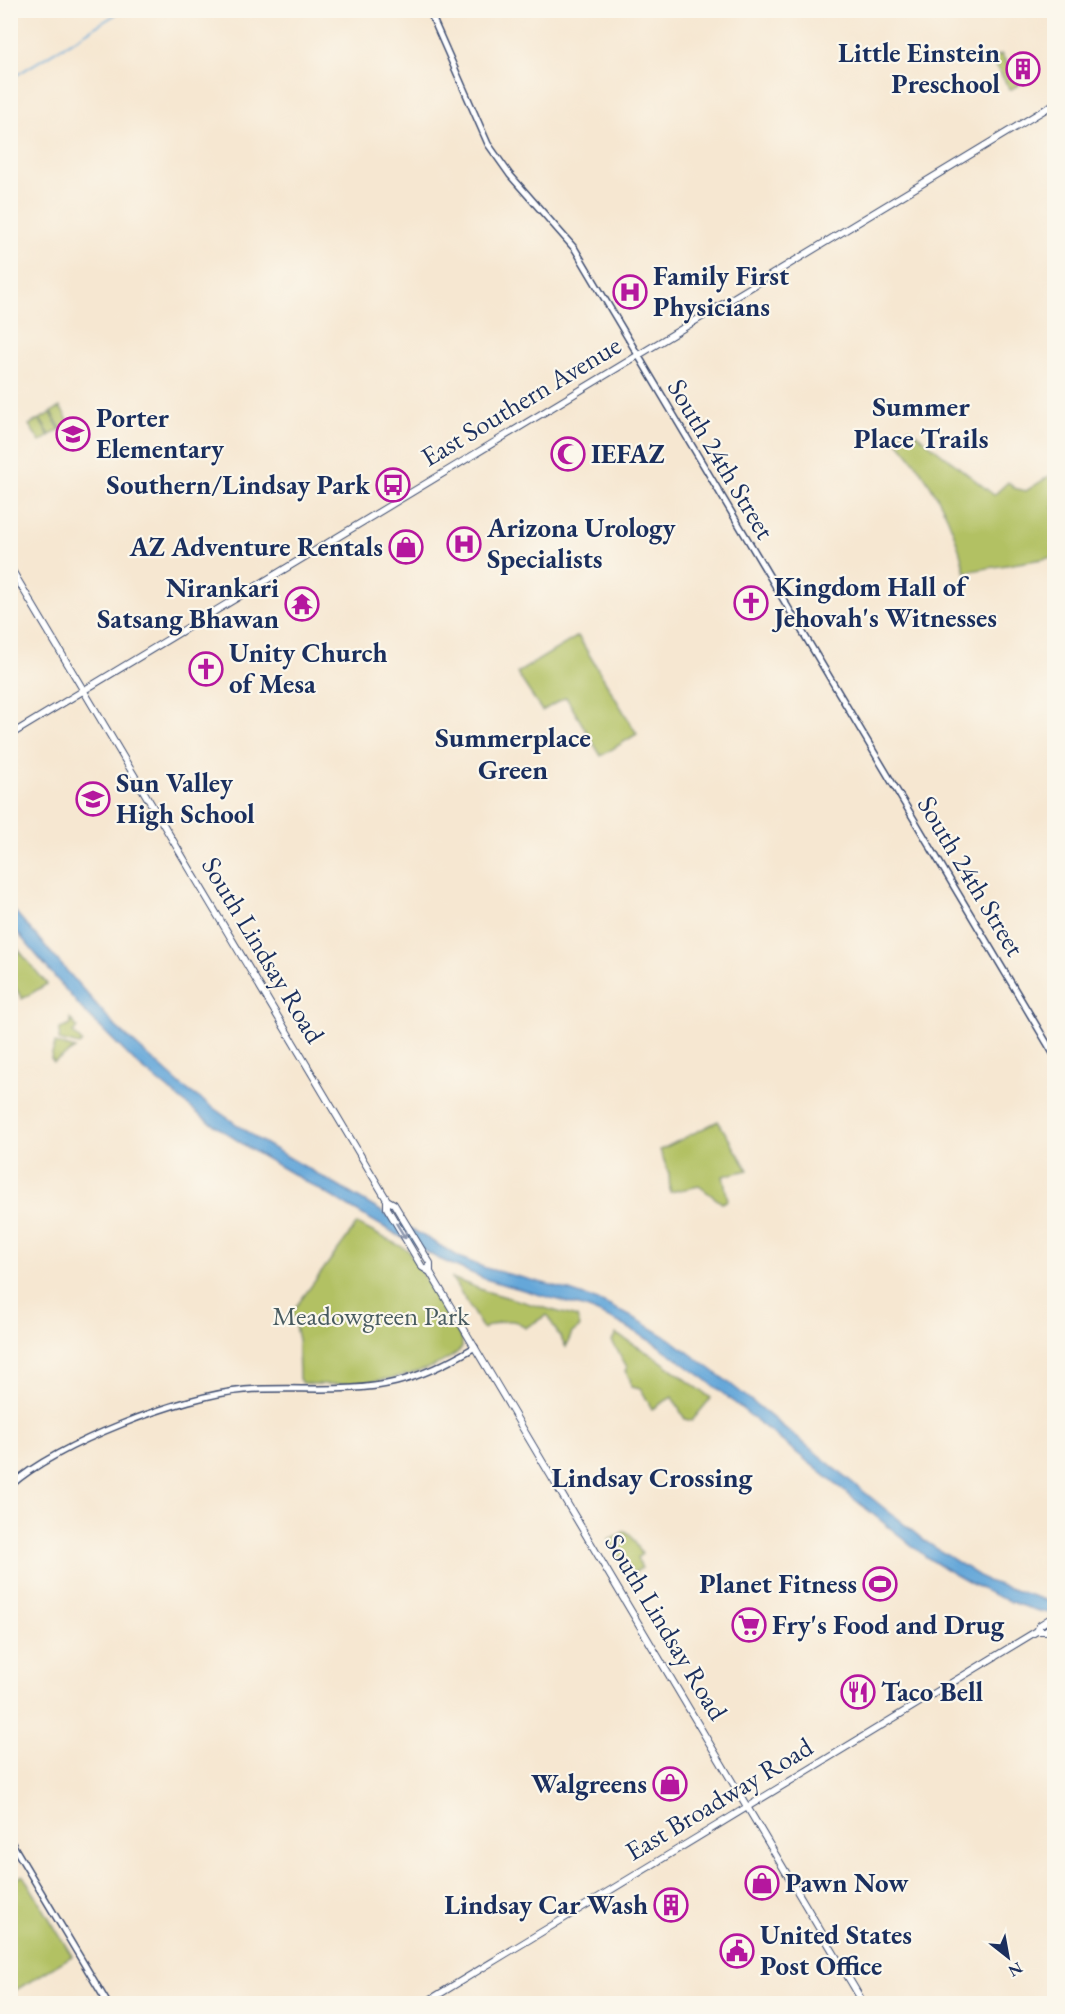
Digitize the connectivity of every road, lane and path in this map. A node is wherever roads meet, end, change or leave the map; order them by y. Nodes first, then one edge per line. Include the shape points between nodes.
1 (429, 10) edge
2 (1054, 104) edge
3 (636, 356) junction
4 (10, 567) edge
5 (84, 691) junction
6 (10, 735) edge
7 (1054, 1055) edge
8 (387, 1200) junction
9 (430, 1272) junction
10 (475, 1347) junction
11 (10, 1486) edge
12 (1053, 1617) edge
13 (1054, 1625) edge
14 (1037, 1631) junction
15 (748, 1805) junction
16 (10, 1840) edge
17 (108, 2004) edge
18 (423, 2004) edge
19 (864, 2004) edge

1 - 3 street, South 24th Street via 488,144 575,249
2 - 3 main road, East Southern Avenue
3 - 5 main road, East Southern Avenue
3 - 7 street, South 24th Street
4 - 5 main road, South Lindsay Road
5 - 6 main road, East Southern Avenue
5 - 8 main road, South Lindsay Road
8 -> 9 main road, South Lindsay Road via 422,1267
8 - 9 main road, South Lindsay Road via 406,1222 430,1263
9 - 10 main road, South Lindsay Road
10 - 11 street via 438,1368 394,1383 244,1390 201,1398 72,1445
10 - 15 main road, South Lindsay Road
12 - 14 main road, East Broadway Road
13 - 14 main road, East Broadway Road
14 - 15 main road, East Broadway Road
15 - 18 main road, East Broadway Road
15 - 19 main road, South Lindsay Road
16 - 17 street

